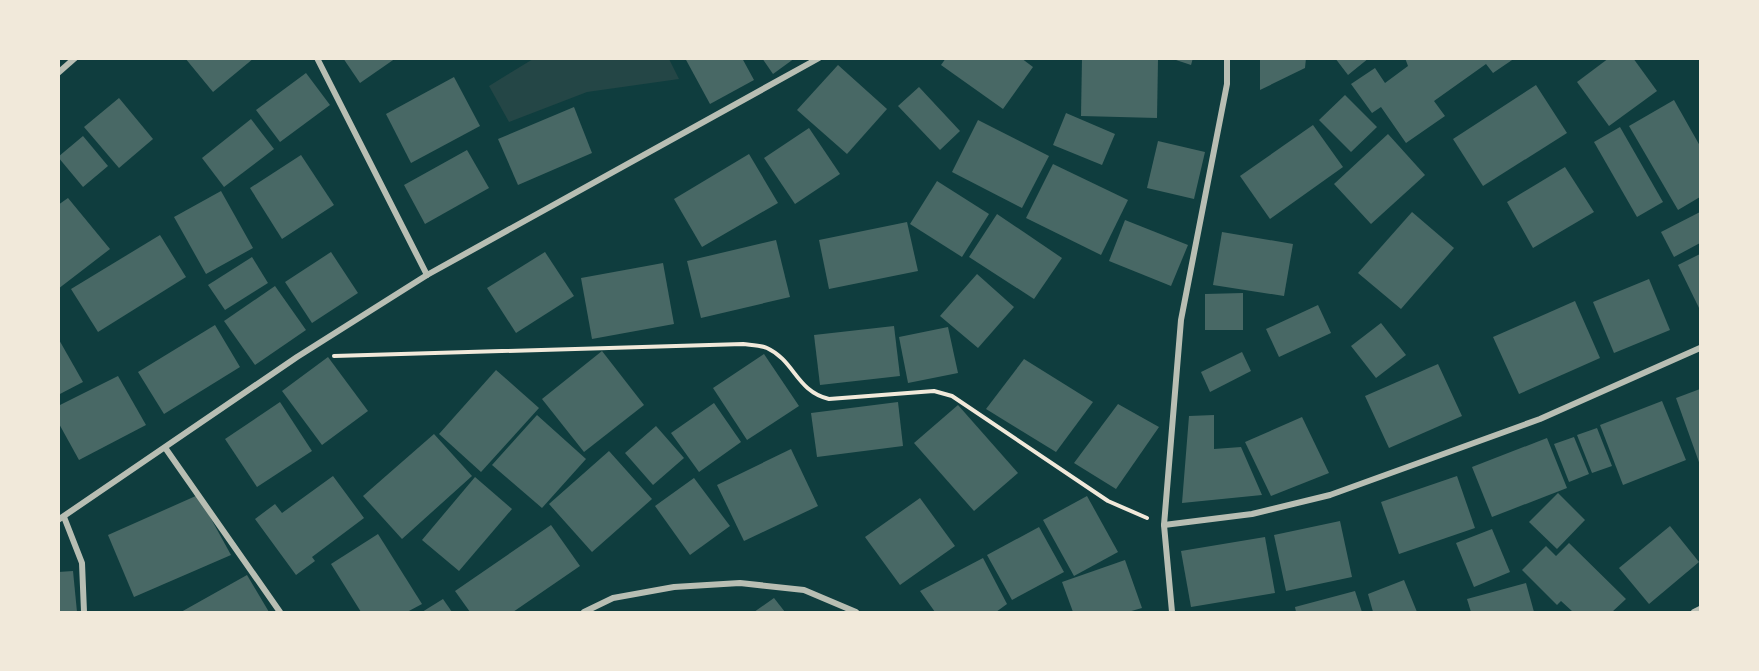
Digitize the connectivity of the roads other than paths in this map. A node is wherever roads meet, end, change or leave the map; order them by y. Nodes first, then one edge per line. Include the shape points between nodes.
1 (75, 58) edge
2 (317, 58) edge
3 (819, 58) edge
4 (1227, 58) edge
5 (58, 73) edge
6 (427, 275) junction
7 (1701, 348) edge
8 (166, 449) junction
9 (61, 519) edge
10 (1164, 525) junction
11 (1701, 609) edge
12 (84, 612) edge
13 (280, 612) edge
14 (584, 612) edge
15 (856, 612) edge
16 (1172, 612) edge
17 (1694, 612) edge

1 - 5 street
2 - 6 street
3 - 6 street
4 - 10 street via 1227,84 1180,320
6 - 8 street via 297,357
7 - 10 street via 1539,419 1330,495 1252,514
8 - 9 street
8 - 13 street
9 - 12 street via 82,563
10 - 16 street
11 - 17 street
14 - 15 street via 613,598 674,586 740,583 804,590

